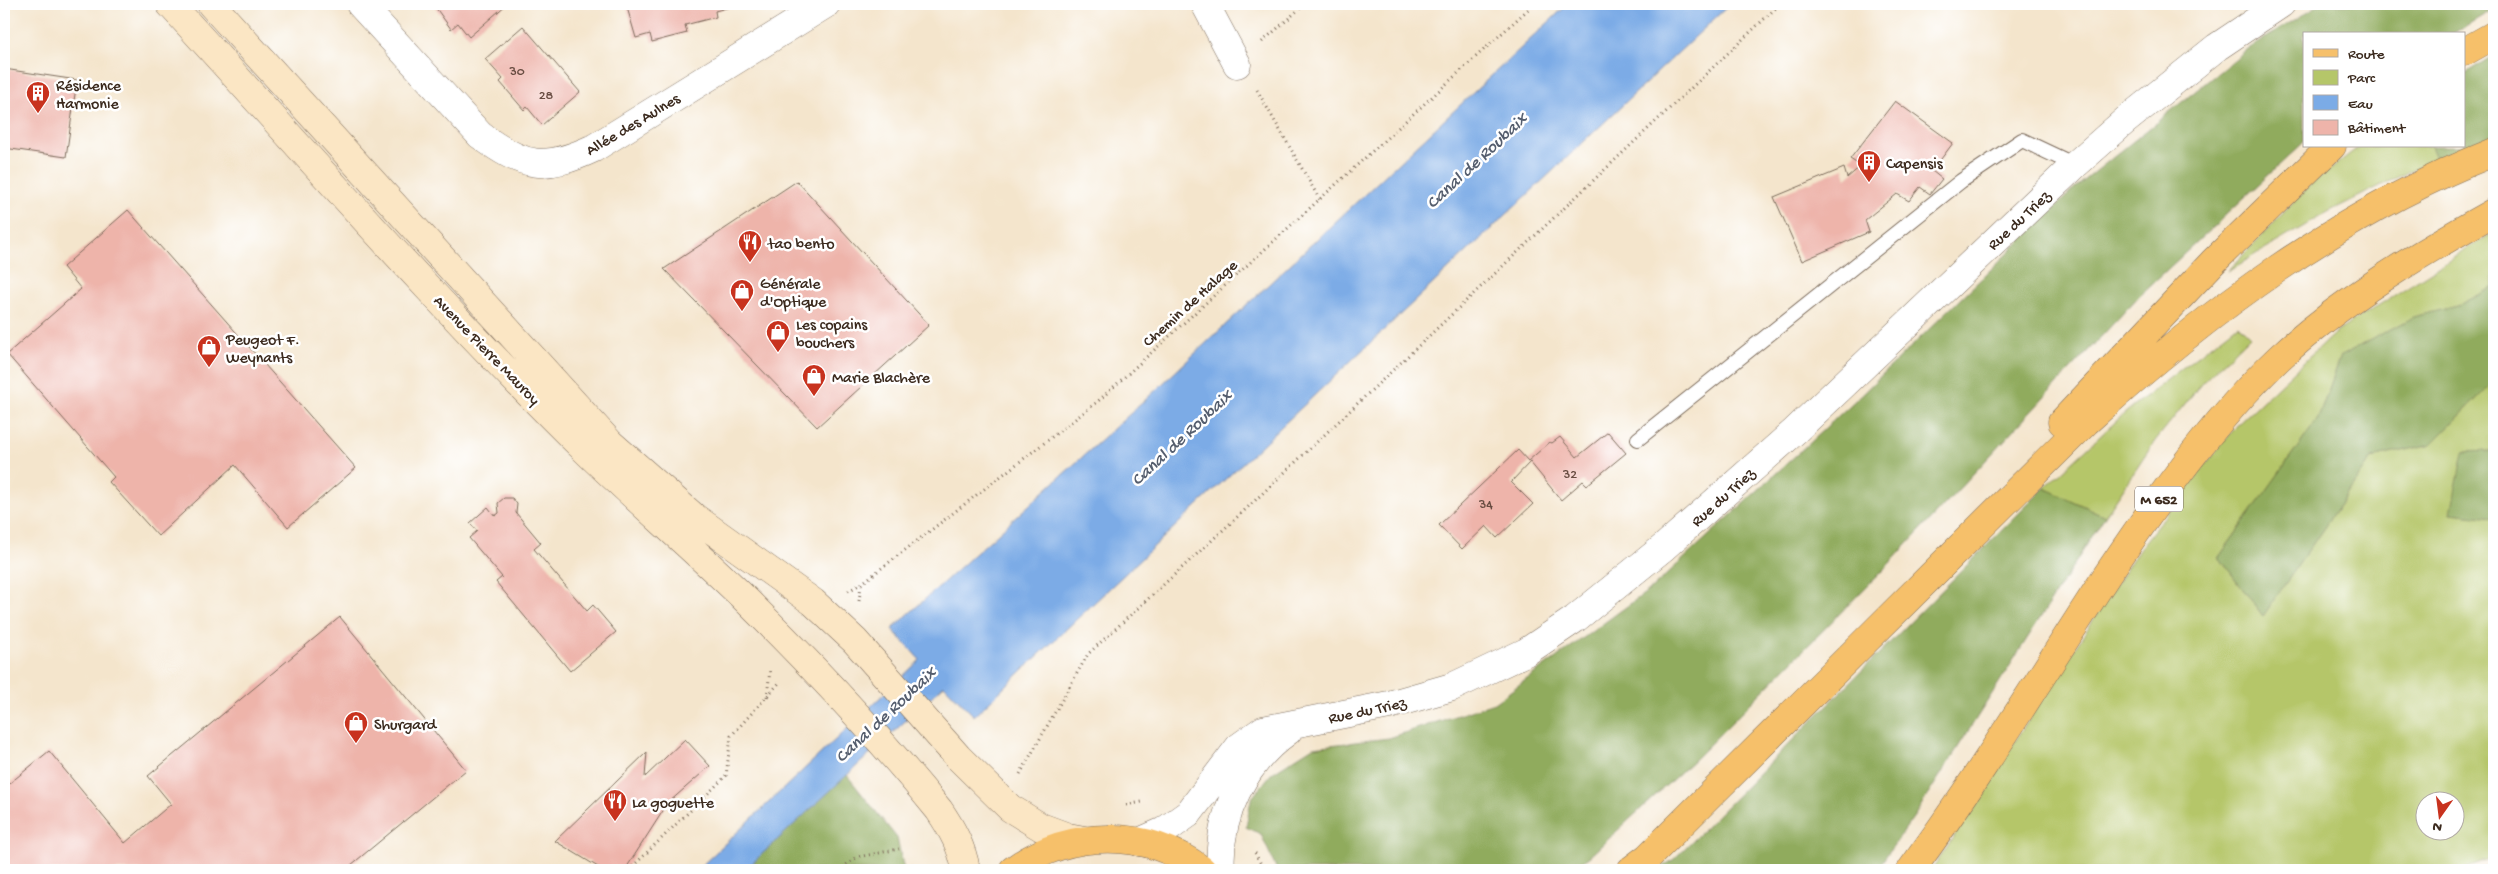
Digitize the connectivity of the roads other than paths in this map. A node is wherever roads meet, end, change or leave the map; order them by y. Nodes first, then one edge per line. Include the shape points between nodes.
1 (170, 4) edge
2 (211, 4) edge
3 (360, 4) edge
4 (826, 4) edge
5 (1205, 4) edge
6 (2281, 4) edge
7 (2494, 35) edge
8 (2466, 51) edge
9 (1237, 64) road end
10 (2330, 148) edge
11 (2494, 152) edge
12 (2075, 165) junction
13 (2494, 212) edge
14 (1638, 439) dead end
15 (1861, 644) junction
16 (1304, 722) junction
17 (1084, 840) junction
18 (1139, 842) junction
19 (966, 870) edge
20 (1013, 870) edge
21 (1202, 870) edge
22 (1221, 870) edge
23 (1631, 870) edge
24 (1910, 870) edge

1 - 19 main road, Avenue Pierre Mauroy via 537,401 742,596 822,678 919,785 952,830
2 - 17 main road, Avenue Pierre Mauroy via 610,443 694,517 813,602 854,641 958,757 1016,813 1053,832
3 - 4 street, Allée des Aulnes via 480,135 510,154 537,164 571,159 594,148
5 - 9 street
6 - 12 street, Rue du Triez via 2169,84
7 - 8 main road
10 - 15 main road via 2114,365
11 - 15 main road via 2459,166 2341,228 2225,305 2152,363 2086,422
12 - 14 lane via 2022,140 1961,181
12 - 16 street, Rue du Triez via 1794,431 1664,547 1575,619 1526,652 1452,687 1389,705
13 - 24 main road, M 652 via 2395,271 2332,314 2278,358 2199,446 2146,517
15 - 23 main road via 1648,857
16 - 18 street, Rue du Triez via 1263,730 1252,736 1239,746 1188,814 1164,831
16 - 22 street, Rue du Triez via 1268,746 1252,763 1231,804 1223,831
17 - 18 main road via 1103,838
17 - 20 main road via 1048,850
18 - 21 main road via 1177,854

